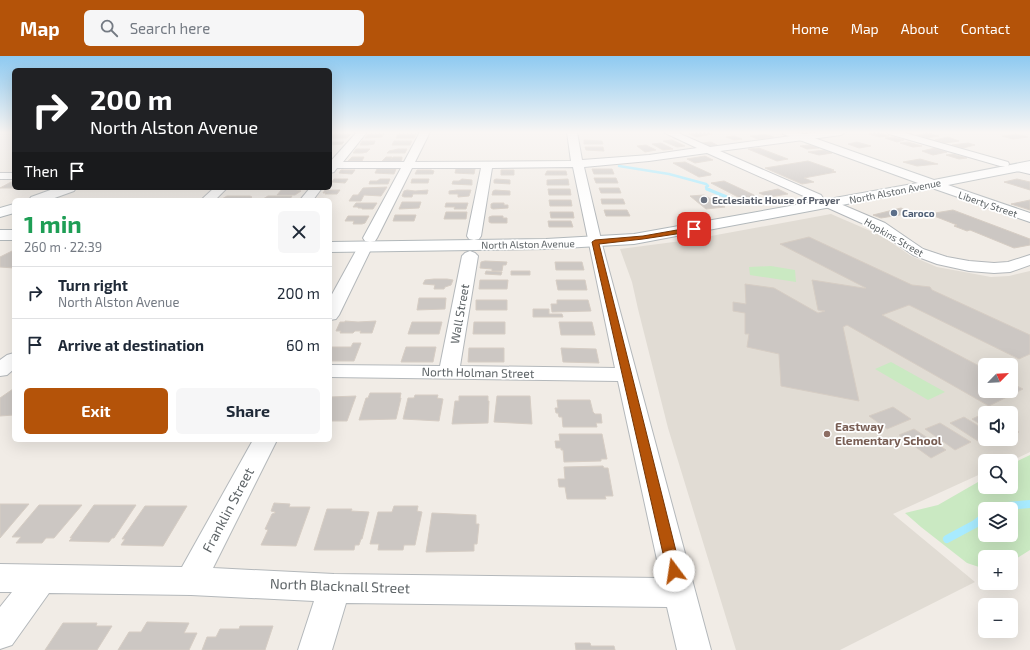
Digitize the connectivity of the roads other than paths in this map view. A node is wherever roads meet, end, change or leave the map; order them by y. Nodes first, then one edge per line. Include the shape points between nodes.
1 (412, 160) edge
2 (577, 160) edge
3 (639, 160) edge
4 (731, 160) edge
5 (865, 160) edge
6 (993, 160) edge
7 (1029, 160) edge
8 (578, 164) junction
9 (409, 165) junction
10 (487, 165) junction
11 (332, 167) edge
12 (1020, 167) edge
13 (0, 176) edge
14 (12, 176) edge
15 (926, 182) junction
16 (64, 190) edge
17 (218, 190) edge
18 (314, 190) edge
19 (42, 198) edge
20 (208, 198) edge
21 (308, 198) edge
22 (824, 201) junction
23 (12, 209) edge
24 (0, 213) edge
25 (1030, 218) edge
26 (0, 226) edge
27 (12, 227) edge
28 (0, 235) edge
29 (12, 235) edge
30 (474, 236) junction
31 (332, 238) edge
32 (594, 238) junction
33 (368, 242) junction
34 (332, 247) edge
35 (470, 256) dead end
36 (1030, 260) edge
37 (332, 312) edge
38 (332, 371) edge
39 (450, 372) junction
40 (626, 375) junction
41 (264, 442) edge
42 (0, 578) edge
43 (42, 578) junction
44 (191, 581) junction
45 (334, 588) junction
46 (680, 593) junction
47 (0, 633) edge
48 (315, 650) edge
49 (694, 650) edge

1 - 9 street
2 - 8 street
3 - 8 street
4 - 22 street, Hopkins Street
5 - 15 main road, Liberty Street
6 - 12 street
7 - 12 main road, North Alston Avenue
8 - 10 street
8 - 32 street
9 - 10 street
9 - 11 street
9 - 33 street
10 - 30 street
12 - 15 main road, North Alston Avenue
13 - 14 street
15 - 22 main road, North Alston Avenue
15 - 25 main road, Liberty Street
16 - 19 main road
17 - 20 street
18 - 21 street
22 - 32 main road, North Alston Avenue via 671,233
22 - 36 street, Hopkins Street via 885,229 918,252 943,261 994,268 1010,267
23 - 24 main road
26 - 27 main road
28 - 29 main road
30 - 32 main road, North Alston Avenue
30 - 33 main road, North Alston Avenue
31 - 33 main road, North Alston Avenue
32 - 33 main road, North Alston Avenue
32 - 40 street
33 - 34 main road, North Alston Avenue
33 - 37 street
35 - 39 street, Wall Street
38 - 39 street, North Holman Street
39 - 40 street, North Holman Street
40 - 46 street
41 - 44 street, Franklin Street
42 - 43 street, North Blacknall Street
43 - 44 street, North Blacknall Street
43 - 47 street
44 - 45 street, North Blacknall Street
45 - 46 street, North Blacknall Street
45 - 48 street
46 - 49 street

